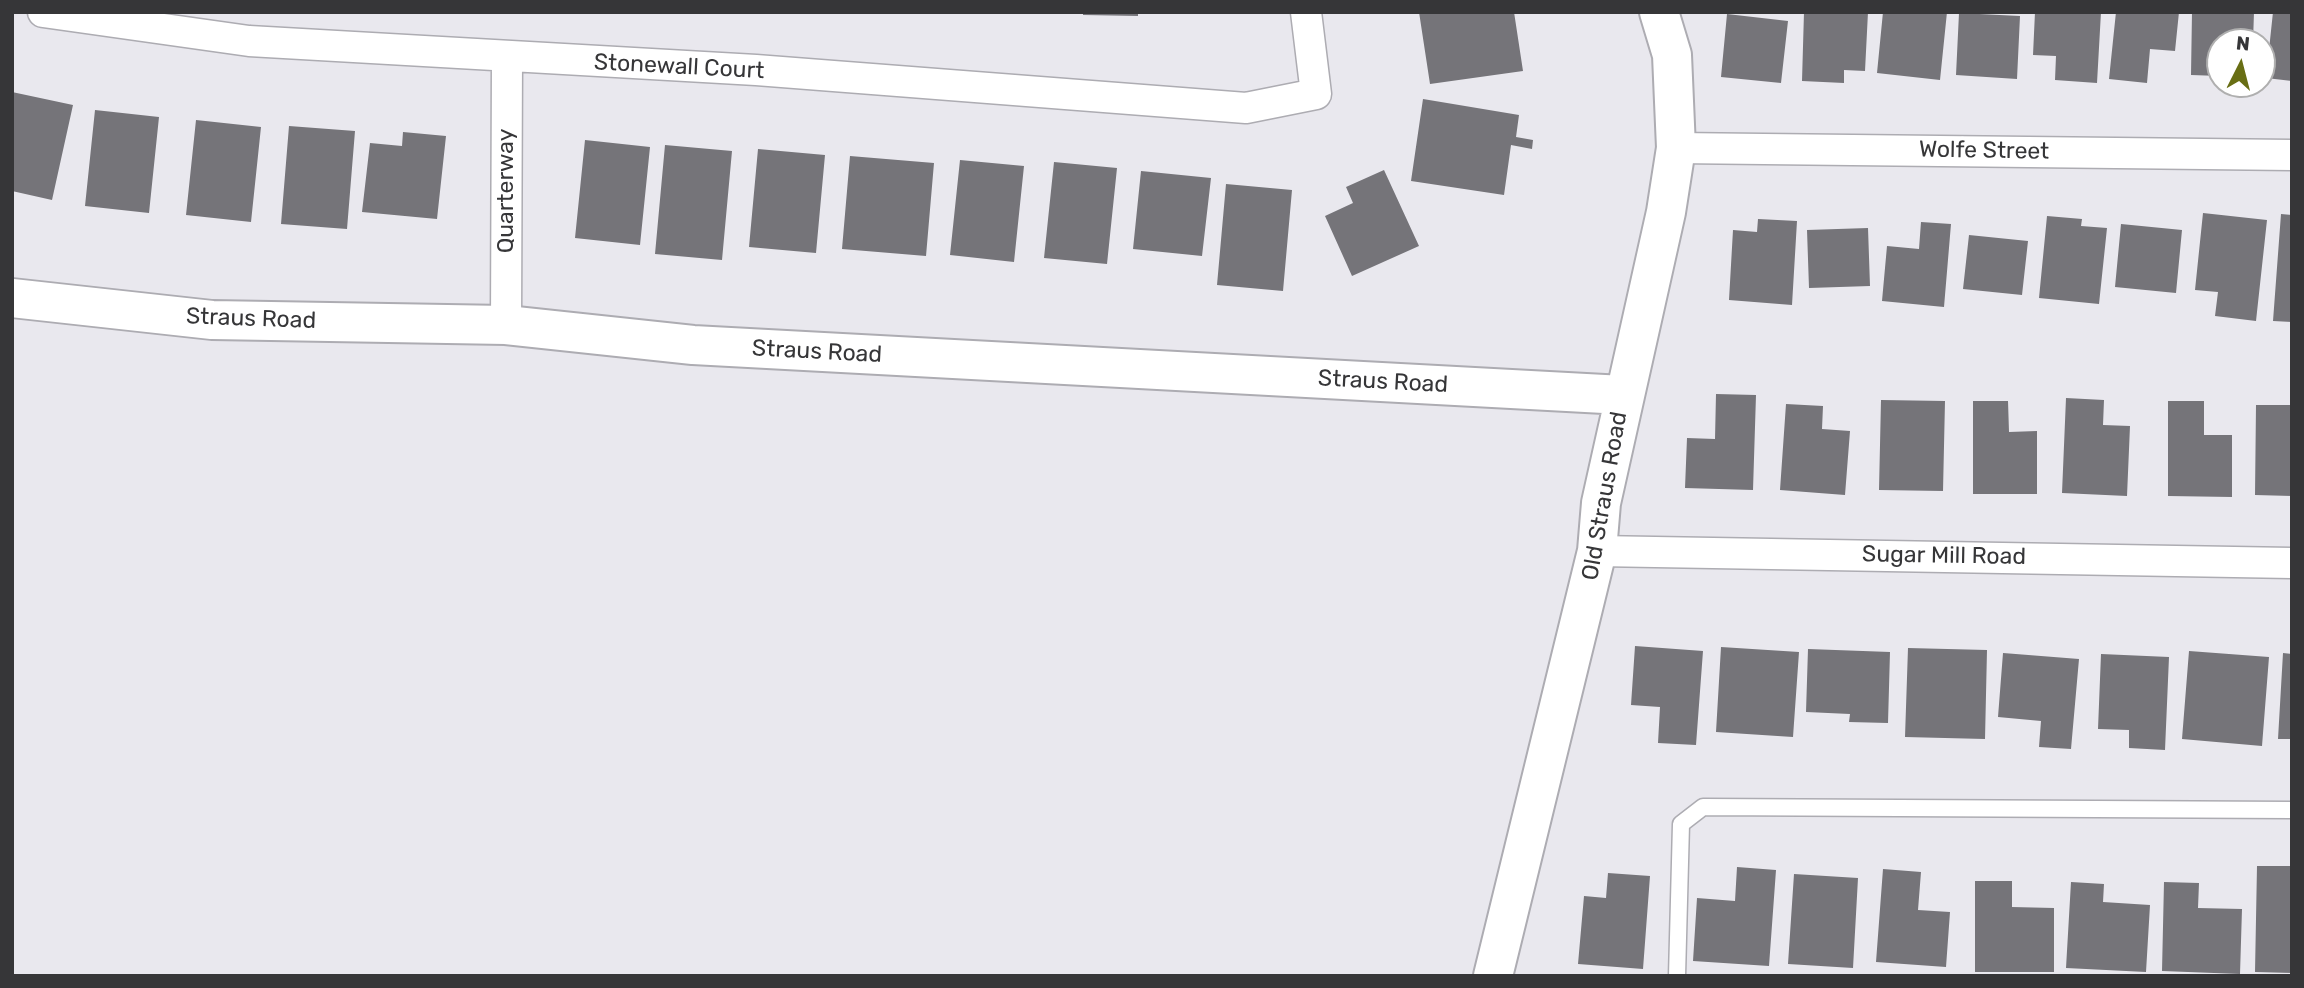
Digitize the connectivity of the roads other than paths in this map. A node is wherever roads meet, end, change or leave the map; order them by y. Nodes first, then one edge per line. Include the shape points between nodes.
1 (43, 12) edge
2 (1306, 12) edge
3 (1659, 12) edge
4 (507, 57) junction
5 (1676, 148) junction
6 (2292, 155) edge
7 (12, 298) edge
8 (506, 325) junction
9 (1623, 396) junction
10 (1597, 551) junction
11 (2292, 563) edge
12 (2292, 810) edge
13 (1493, 976) edge
14 (1677, 976) edge

1 - 4 street, Stonewall Court via 249,40
2 - 4 street, Stonewall Court via 1316,94 1246,108 756,70
3 - 5 street, Old Straus Road via 1672,55
4 - 8 street, Quarterway
5 - 6 street, Wolfe Street
5 - 9 street, Old Straus Road via 1666,212
7 - 8 street, Straus Road via 212,320
8 - 9 street, Straus Road via 693,345
9 - 10 street, Old Straus Road via 1601,503
10 - 11 street, Sugar Mill Road
10 - 13 street, Old Straus Road
12 - 14 lane via 1703,807 1681,824

